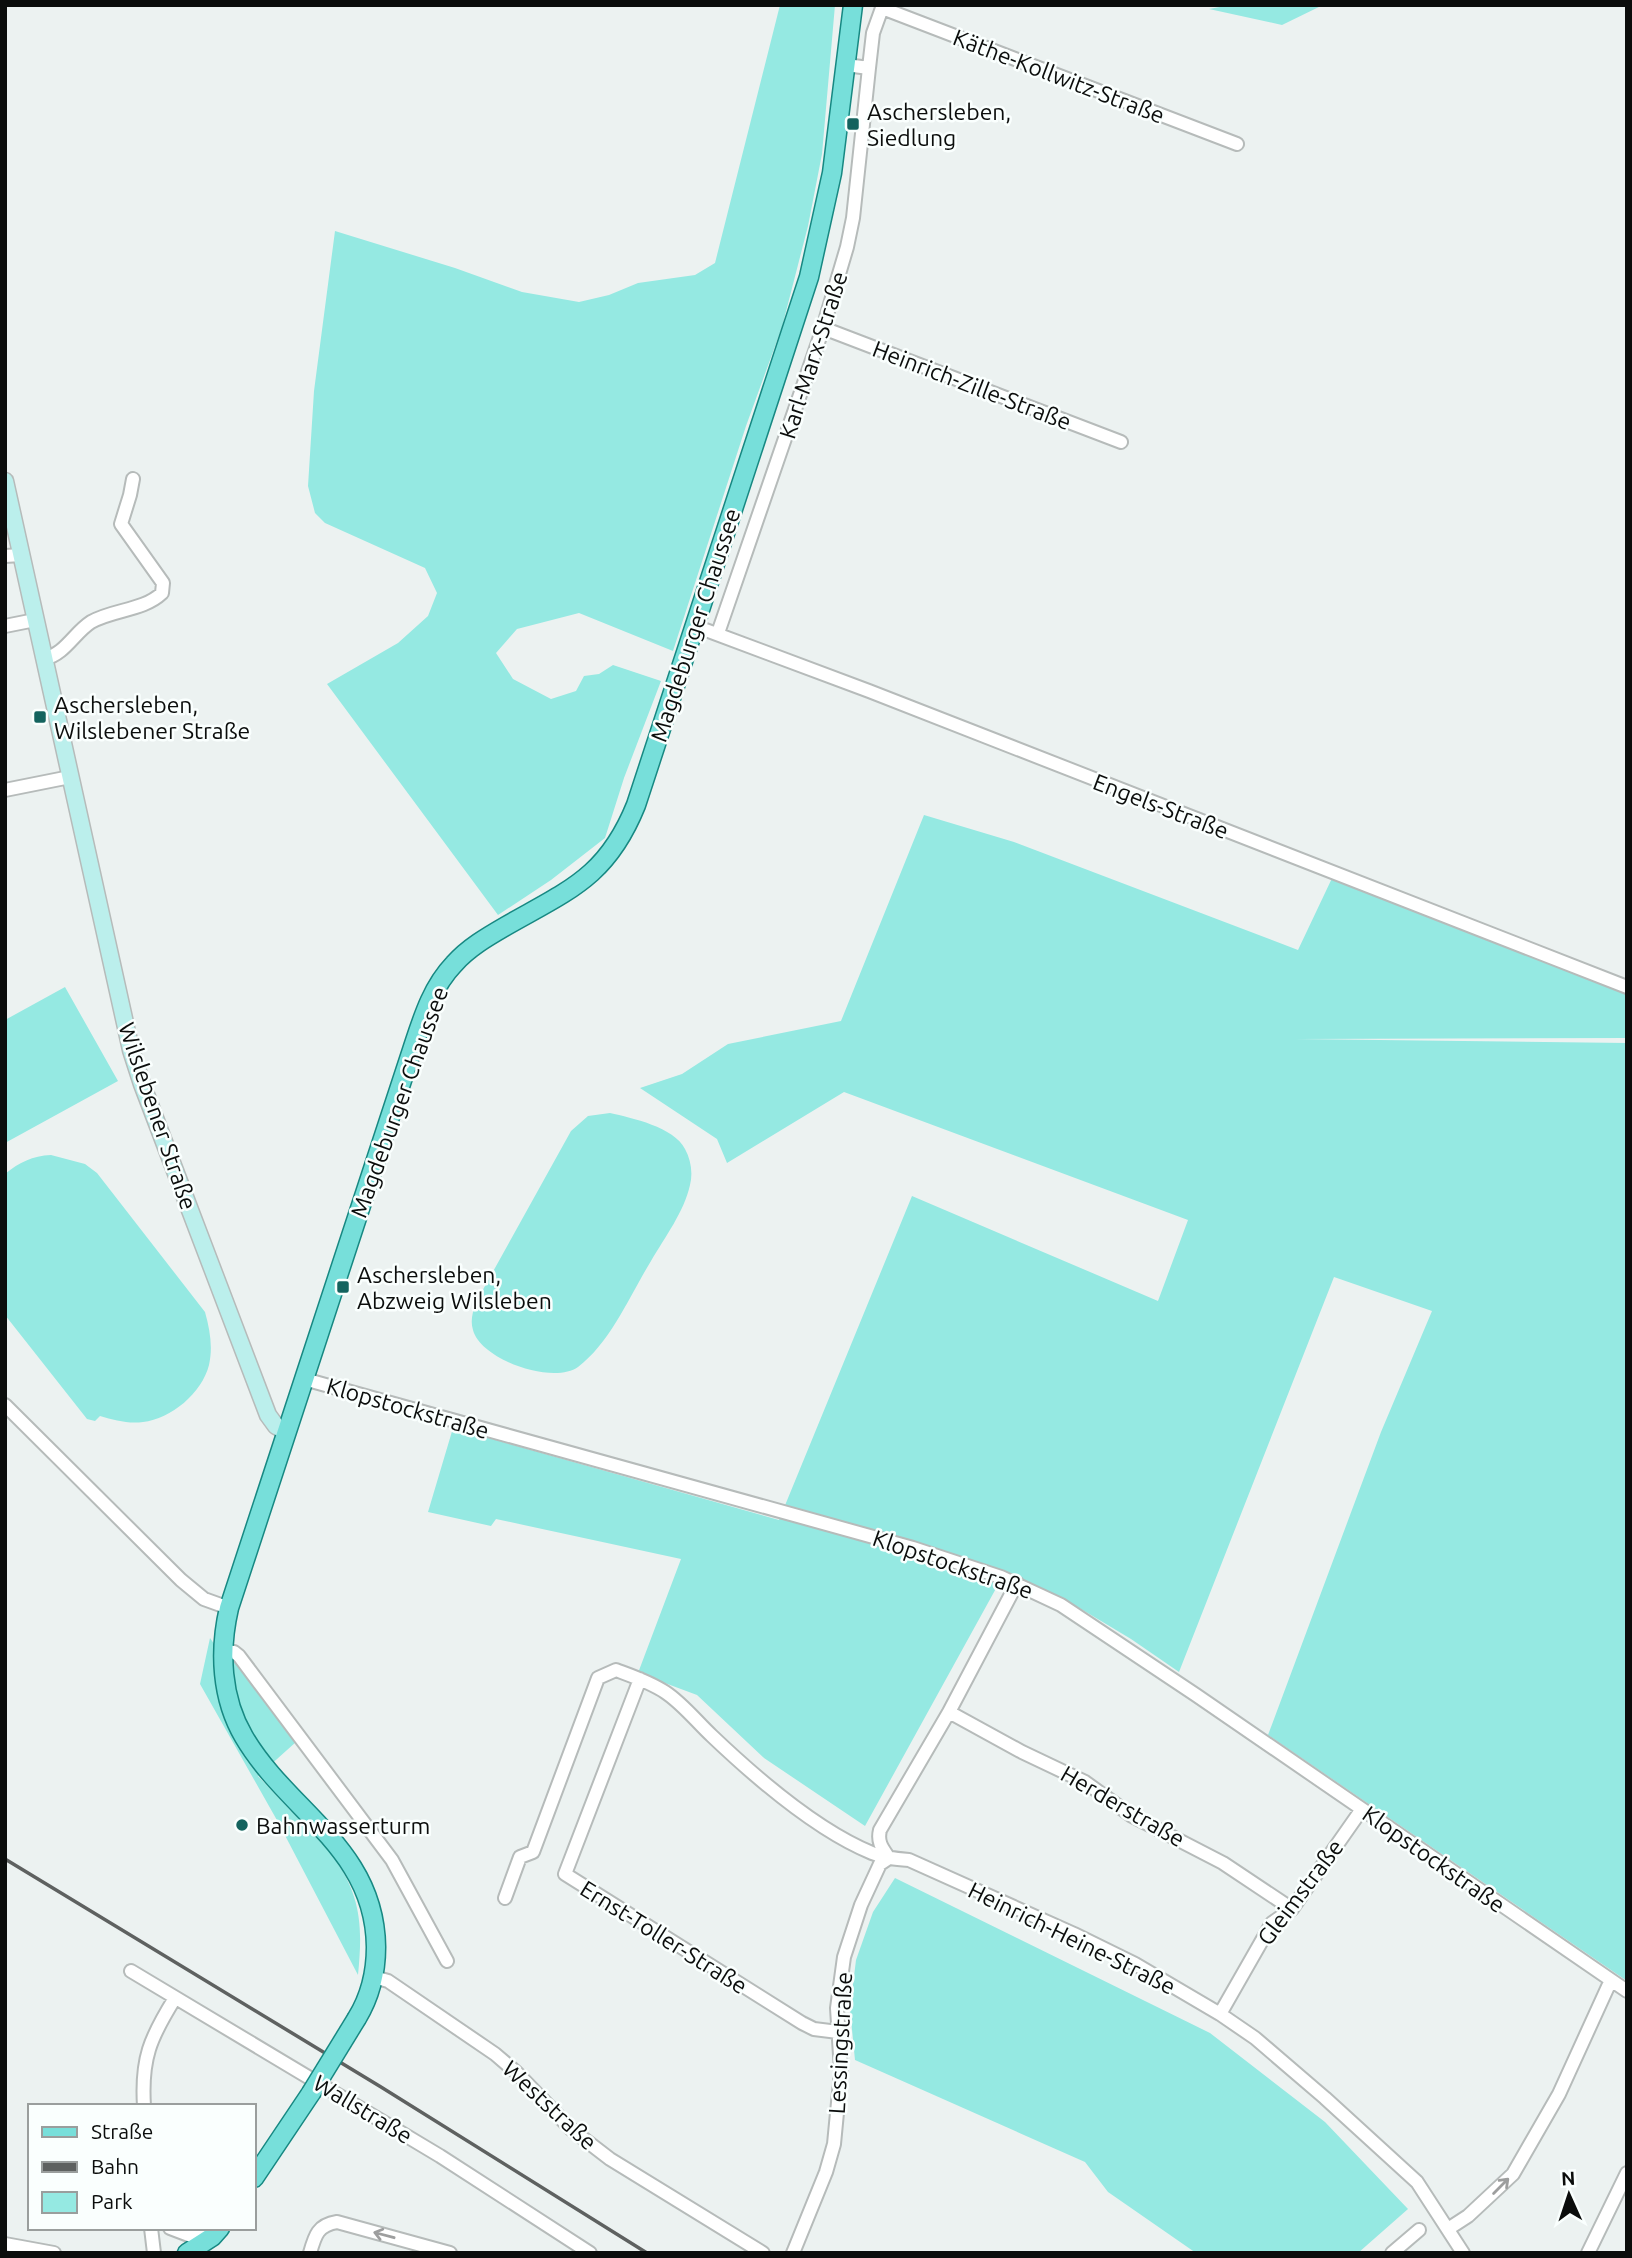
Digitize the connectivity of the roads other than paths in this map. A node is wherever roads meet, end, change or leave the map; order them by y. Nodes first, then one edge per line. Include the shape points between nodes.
1 (853, 5) edge
2 (882, 8) joint
3 (846, 65) junction
4 (869, 68) junction
5 (1237, 144) dead end
6 (823, 328) junction
7 (1121, 442) dead end
8 (132, 479) dead end
9 (5, 481) edge
10 (13, 556) edge
11 (35, 620) junction
12 (5, 626) edge
13 (695, 626) junction
14 (718, 634) junction
15 (44, 659) junction
16 (70, 777) junction
17 (5, 790) edge
18 (1627, 987) edge
19 (304, 1379) junction
20 (5, 1405) edge
21 (286, 1432) junction
22 (1017, 1583) junction
23 (229, 1608) junction
24 (222, 1651) junction
25 (640, 1679) junction
26 (949, 1712) junction
27 (1362, 1809) junction
28 (889, 1858) junction
29 (505, 1898) dead end
30 (1292, 1909) junction
31 (447, 1961) dead end
32 (131, 1971) dead end
33 (374, 1977) junction
34 (1611, 1980) junction
35 (1627, 1992) edge
36 (175, 1998) junction
37 (1220, 2014) junction
38 (838, 2032) junction
39 (144, 2104) edge
40 (1627, 2173) edge
41 (256, 2175) edge
42 (1448, 2228) junction
43 (151, 2230) edge
44 (174, 2230) edge
45 (1419, 2230) dead end
46 (216, 2233) edge
47 (5, 2244) edge
48 (54, 2253) edge
49 (154, 2253) edge
50 (187, 2253) edge
51 (310, 2253) edge
52 (450, 2253) edge
53 (590, 2253) edge
54 (763, 2253) edge
55 (793, 2253) edge
56 (1392, 2253) edge
57 (1462, 2253) edge
58 (1588, 2253) edge

1 - 3 main road, Magdeburger Chaussee
2 - 4 street, Karl-Marx-Straße via 873,33
2 - 5 street, Käthe-Kollwitz-Straße
3 - 4 street
3 - 13 main road, Magdeburger Chaussee via 829,193 809,278
4 - 6 street, Karl-Marx-Straße via 853,218
6 - 7 street, Heinrich-Zille-Straße
6 - 14 street, Karl-Marx-Straße
8 - 15 street via 121,524 163,583 162,593 145,604 91,622 60,652
9 - 10 street, Wilslebener Straße
10 - 11 street, Wilslebener Straße
11 - 12 street
11 - 15 street, Wilslebener Straße
13 - 14 street, Engels-Straße
13 - 19 main road, Magdeburger Chaussee via 636,805 618,843 598,868 572,888 463,955 433,993
14 - 18 street, Engels-Straße
15 - 16 street, Wilslebener Straße
16 - 17 street
16 - 21 street, Wilslebener Straße via 142,1084 268,1415
19 - 21 main road, Magdeburger Chaussee
19 - 22 street, Klopstockstraße via 948,1558
20 - 23 street via 181,1580 204,1599
21 - 23 main road, Magdeburger Chaussee
22 - 26 street
22 - 27 street, Klopstockstraße via 1077,1615
23 - 24 main road, Magdeburger Chaussee
24 - 31 street via 239,1656 392,1860
24 - 33 main road, Magdeburger Chaussee via 229,1700 243,1736 338,1846 362,1883 376,1940
25 - 28 street, Heinrich-Heine-Straße via 666,1692 738,1760 805,1813 854,1844
25 - 29 street via 616,1670 598,1678 533,1852 520,1857
25 - 38 street, Ernst-Toller-Straße via 565,1874 802,2023
26 - 28 street via 880,1830 880,1846
26 - 30 street, Herderstraße via 1086,1782 1132,1816 1223,1863
27 - 30 street, Gleimstraße
27 - 34 street, Klopstockstraße
28 - 37 street, Heinrich-Heine-Straße via 909,1860 1074,1934
28 - 38 street, Lessingstraße via 880,1864 849,1937 838,1993
30 - 37 street, Gleimstraße via 1272,1923
32 - 36 street, Wallstraße
33 - 41 main road, Magdeburger Chaussee, bridge via 357,2018
33 - 54 street, Weststraße via 402,1990 495,2054 571,2129 610,2159
34 - 35 street, Klopstockstraße
42 -> 34 street via 1468,2216 1513,2174 1559,2094
36 - 39 street via 145,2056
36 - 53 street, Wallstraße via 429,2149
37 - 42 street, Heinrich-Heine-Straße via 1265,2046 1417,2182
38 - 55 street, Lessingstraße via 841,2071 834,2144
40 - 58 street
42 - 57 street, Heinrich-Heine-Straße
43 - 49 street
44 - 46 street via 184,2235
45 - 56 street
46 - 50 main road
47 - 48 street
52 -> 51 street via 337,2222 317,2231

